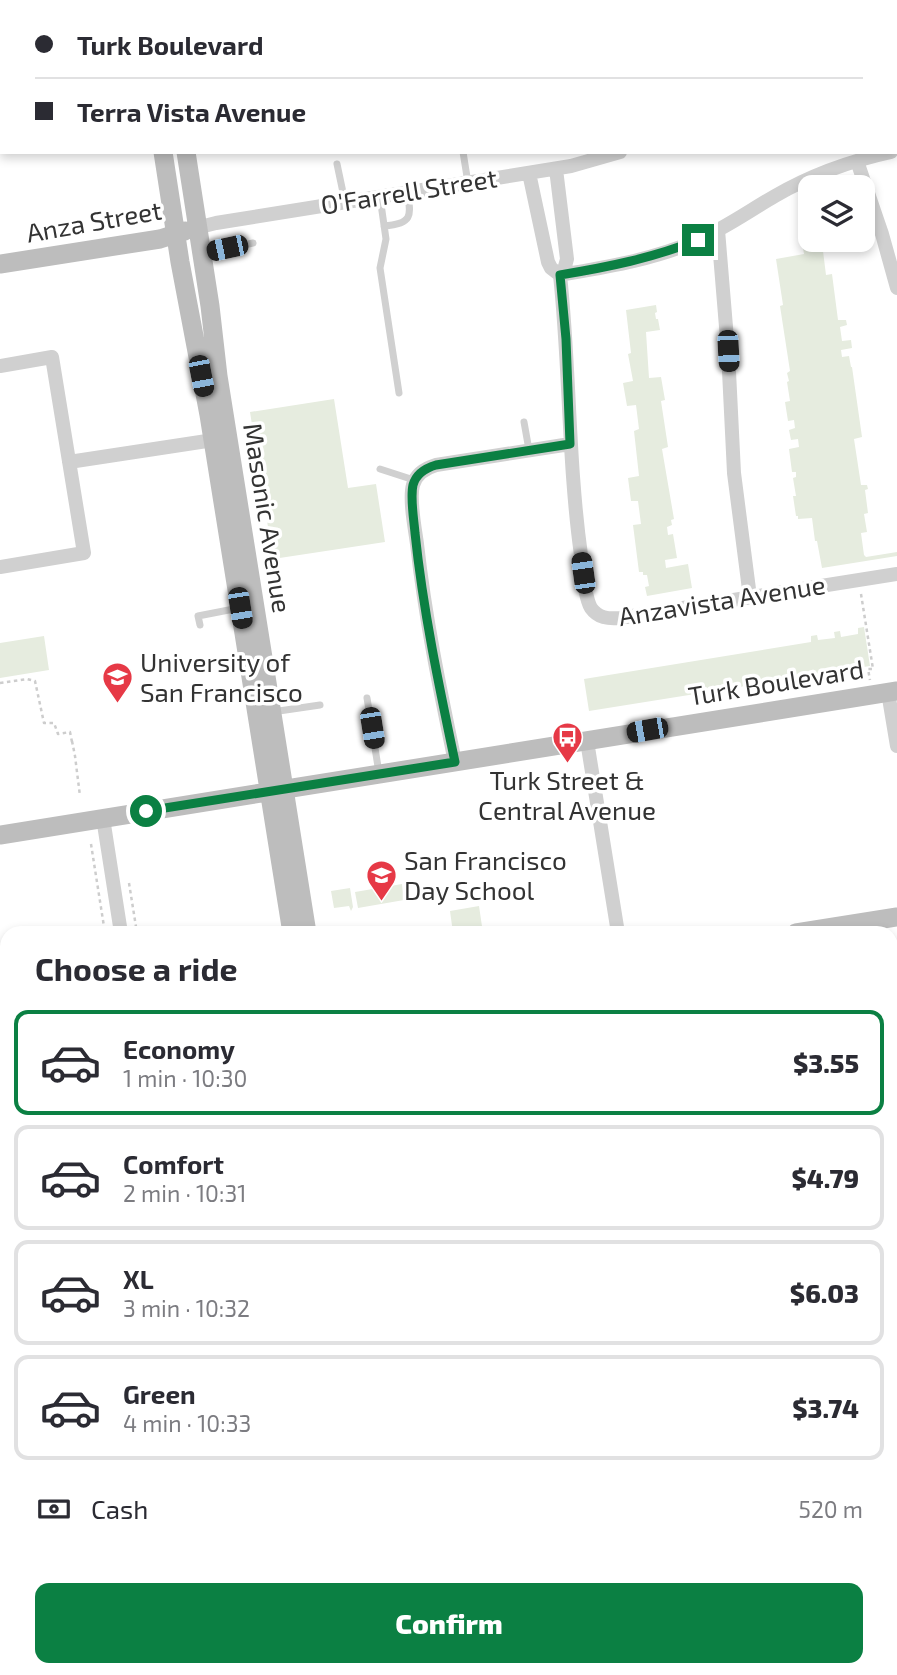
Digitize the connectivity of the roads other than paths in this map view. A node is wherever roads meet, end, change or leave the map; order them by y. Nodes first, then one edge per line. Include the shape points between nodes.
1 (163, 154) edge
2 (186, 154) edge
3 (463, 154) edge
4 (883, 154) edge
5 (602, 155) edge
6 (857, 161) junction
7 (337, 164) dead end
8 (556, 169) junction
9 (529, 173) junction
10 (468, 183) junction
11 (407, 192) junction
12 (380, 197) junction
13 (345, 202) junction
14 (384, 226) junction
15 (197, 228) junction
16 (718, 230) junction
17 (176, 234) junction
18 (253, 243) dead end
19 (201, 254) junction
20 (0, 264) edge
21 (560, 275) junction
22 (897, 288) edge
23 (0, 366) edge
24 (398, 393) dead end
25 (524, 422) dead end
26 (220, 439) junction
27 (570, 444) junction
28 (529, 450) junction
29 (69, 462) junction
30 (380, 470) dead end
31 (417, 477) junction
32 (0, 567) edge
33 (897, 574) edge
34 (750, 597) junction
35 (240, 608) junction
36 (200, 625) dead end
37 (886, 693) edge
38 (368, 698) dead end
39 (320, 705) dead end
40 (271, 712) junction
41 (587, 741) junction
42 (897, 746) edge
43 (455, 762) junction
44 (379, 774) junction
45 (277, 790) junction
46 (103, 818) junction
47 (0, 835) edge
48 (897, 917) edge
49 (120, 926) edge
50 (291, 926) edge
51 (306, 926) edge
52 (617, 926) edge
53 (840, 926) edge

1 - 17 main road, Masonic Avenue
2 - 15 main road, Masonic Avenue
3 - 10 lane
4 - 6 street
5 - 8 street, O'Farrell Street
6 - 16 street via 794,186
6 - 22 street
7 - 13 lane
8 - 9 street, O'Farrell Street
8 - 21 street, Anzavista Avenue via 567,259
9 - 10 street, O'Farrell Street
9 - 21 street, Anzavista Avenue via 548,262
10 - 11 street, O'Farrell Street
11 - 12 street, O'Farrell Street
11 - 14 lane via 408,218
12 - 13 street, O'Farrell Street
12 - 14 lane
13 - 15 street, O'Farrell Street
14 - 24 lane via 380,268
15 - 17 main road, Anza Street
15 - 19 main road, Masonic Avenue
16 - 21 street via 656,256
16 - 34 street via 734,473
17 - 20 main road, Anza Street
17 - 26 main road, Masonic Avenue
18 - 19 lane
19 - 26 main road, Masonic Avenue via 218,376
21 - 27 street, Anzavista Avenue
23 - 29 street via 52,357
25 - 28 lane
26 - 29 street
26 - 35 main road, Masonic Avenue
26 - 40 main road, Masonic Avenue
27 - 28 street
27 - 34 street, Anzavista Avenue via 587,596 597,614 620,618
28 - 31 street via 436,465
29 - 32 street via 84,554
30 - 31 lane
31 - 43 street via 412,494 423,589
33 - 34 street, Anzavista Avenue
35 - 36 lane via 198,616
35 - 45 main road, Masonic Avenue
37 - 41 main road, Turk Boulevard
37 - 42 street
38 - 44 lane
39 - 40 lane
40 - 45 main road, Masonic Avenue
41 - 43 main road, Turk Boulevard
41 - 52 street
43 - 44 main road, Turk Boulevard
44 - 45 main road, Turk Boulevard
45 - 46 main road, Turk Boulevard
45 - 50 main road, Masonic Avenue
45 - 51 main road, Masonic Avenue
46 - 47 main road, Turk Boulevard
46 - 49 street
48 - 53 main road

